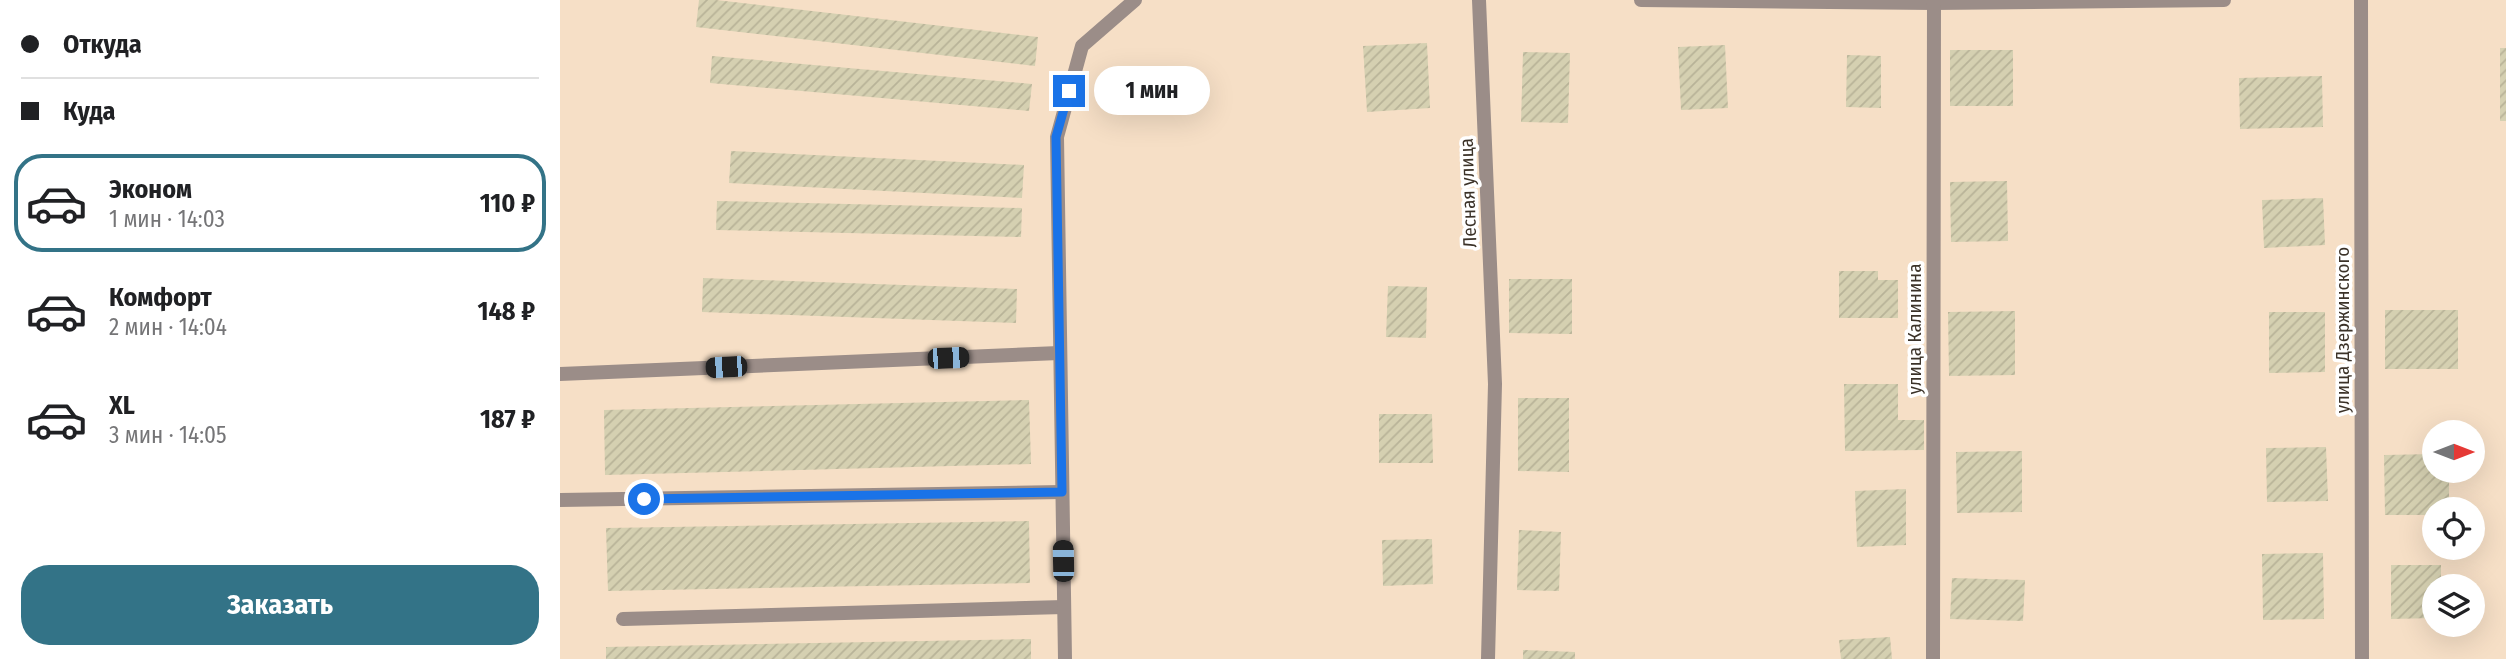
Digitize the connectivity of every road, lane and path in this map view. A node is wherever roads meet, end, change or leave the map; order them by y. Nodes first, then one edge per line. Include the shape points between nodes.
1 (1135, 0) edge
2 (1479, 0) edge
3 (1641, 0) edge
4 (2224, 0) edge
5 (2361, 0) edge
6 (1934, 1) edge
7 (1059, 353) junction
8 (560, 374) edge
9 (1062, 492) junction
10 (560, 500) edge
11 (1064, 607) junction
12 (623, 620) dead end
13 (1065, 659) edge
14 (1489, 659) edge
15 (1933, 659) edge
16 (2362, 659) edge

1 - 7 street via 1082,46 1056,137
2 - 14 street, Лесная улица via 1495,384
3 - 6 street
4 - 6 street
5 - 16 street, улица Дзержинского
6 - 15 street, улица Калинина
7 - 8 street
7 - 9 street
9 - 10 street
9 - 11 street
11 - 12 street
11 - 13 street

